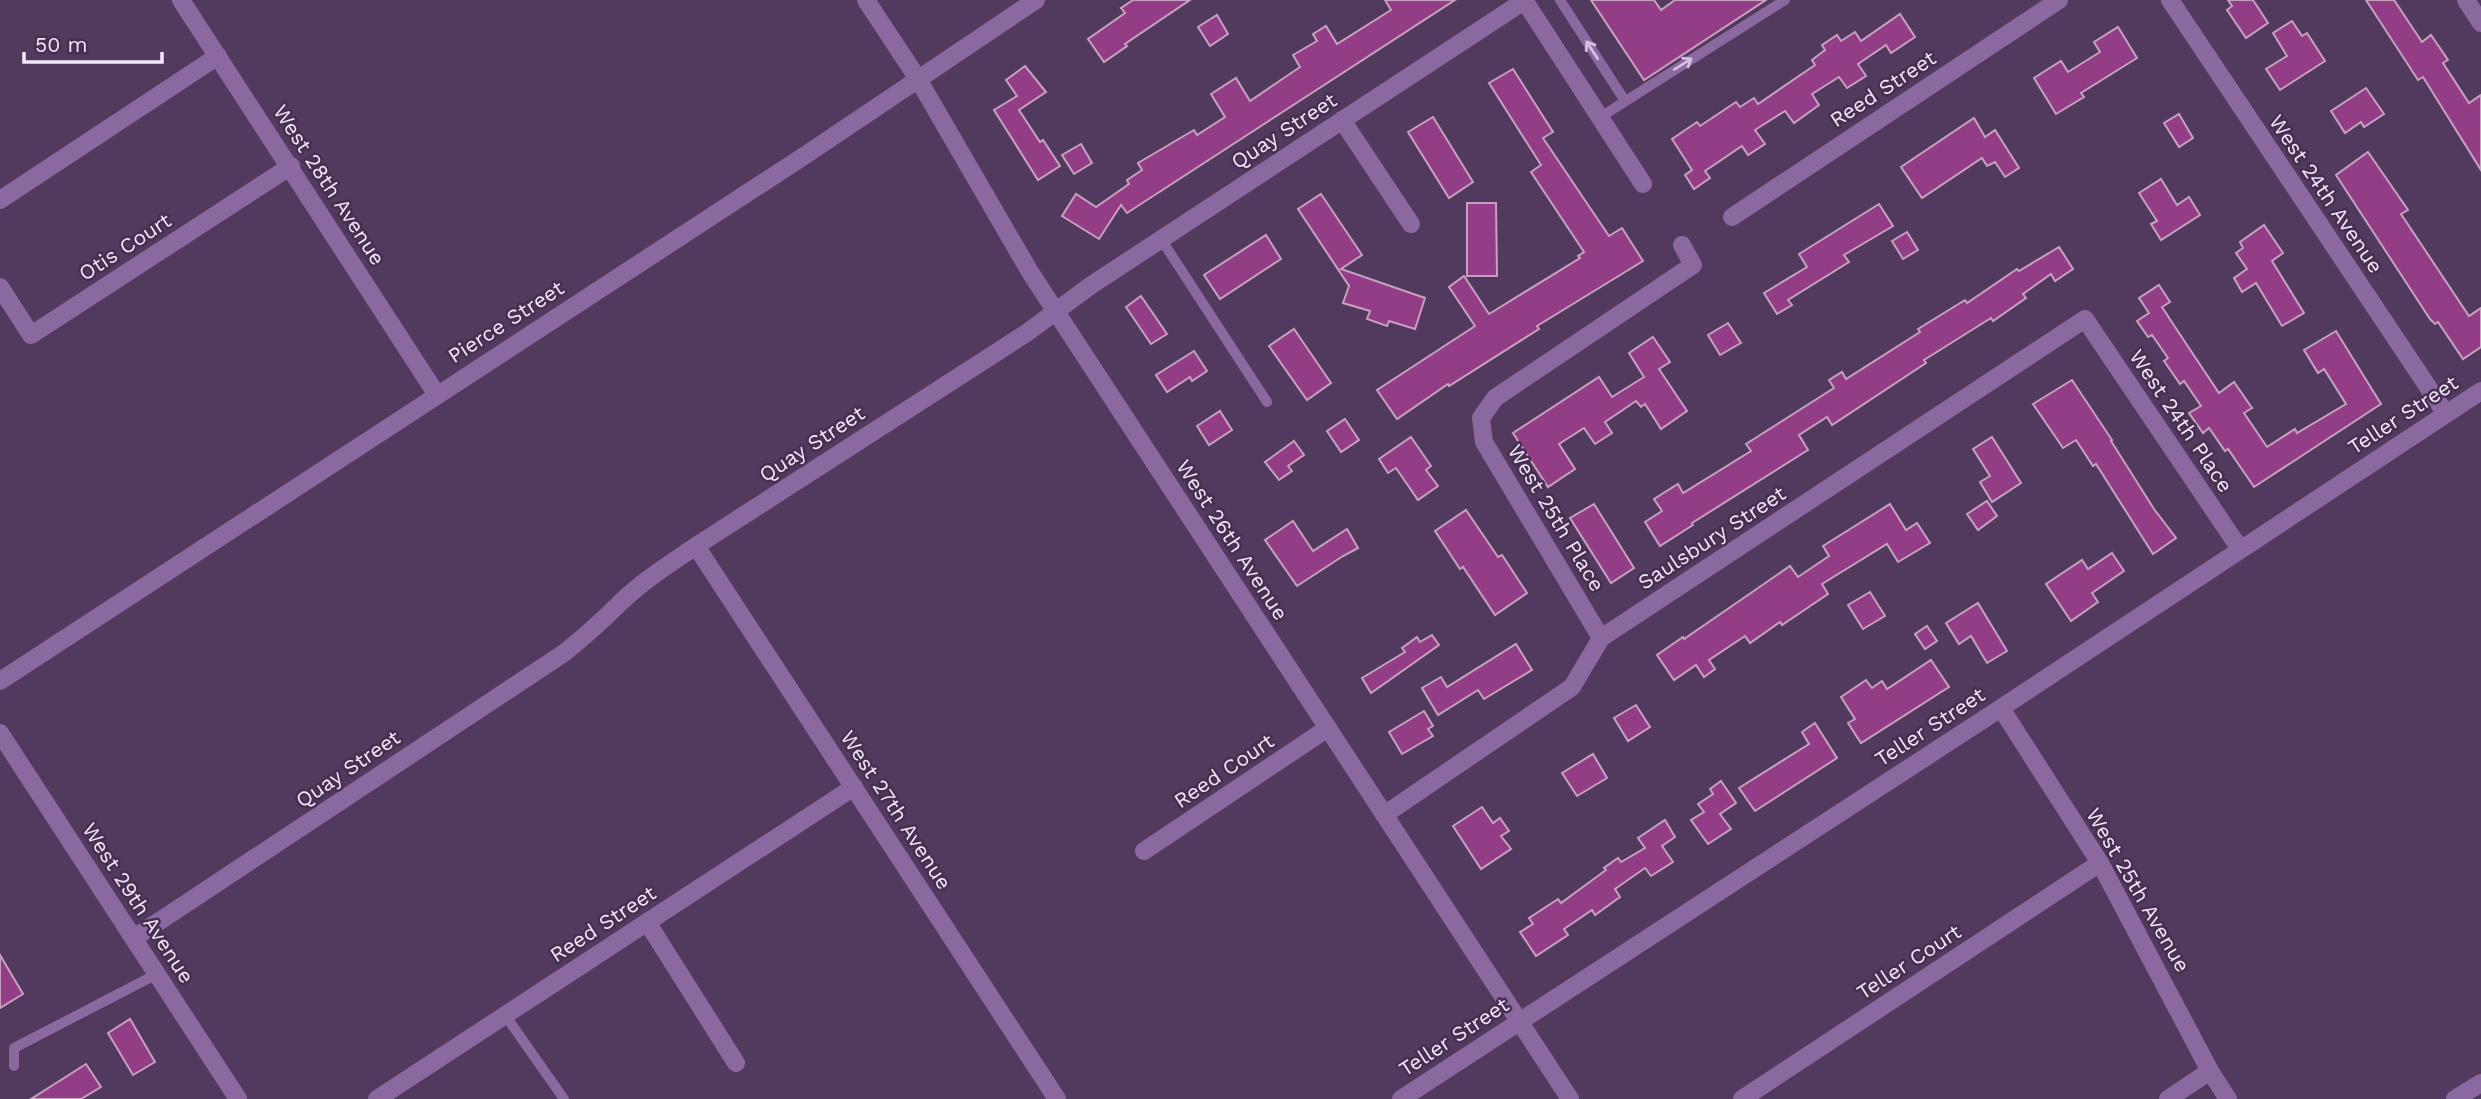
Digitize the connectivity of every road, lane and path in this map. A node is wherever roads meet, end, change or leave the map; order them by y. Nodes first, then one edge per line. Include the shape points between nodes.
1 (181, 0) edge
2 (866, 0) edge
3 (1036, 0) edge
4 (1524, 0) edge
5 (1560, 0) edge
6 (1785, 0) edge
7 (2059, 0) edge
8 (2169, 0) edge
9 (2466, 0) edge
10 (2481, 23) edge
11 (218, 55) junction
12 (918, 79) junction
13 (1625, 101) junction
14 (1599, 118) junction
15 (1342, 120) junction
16 (290, 166) junction
17 (1643, 184) dead end
18 (0, 200) edge
19 (1732, 217) dead end
20 (1411, 224) dead end
21 (1161, 239) junction
22 (1682, 245) dead end
23 (0, 287) edge
24 (1056, 312) junction
25 (2085, 318) joint
26 (2481, 391) edge
27 (437, 395) junction
28 (1267, 402) dead end
29 (2446, 414) junction
30 (696, 546) junction
31 (2240, 549) junction
32 (1601, 638) junction
33 (0, 681) edge
34 (2001, 708) junction
35 (1328, 728) junction
36 (0, 733) edge
37 (854, 786) junction
38 (1384, 815) junction
39 (1144, 851) dead end
40 (2100, 863) junction
41 (647, 922) junction
42 (134, 938) junction
43 (157, 974) junction
44 (505, 1015) junction
45 (1519, 1022) junction
46 (736, 1063) dead end
47 (14, 1066) dead end
48 (2210, 1071) junction
49 (2481, 1083) edge
50 (238, 1099) edge
51 (377, 1099) edge
52 (564, 1099) edge
53 (1057, 1099) edge
54 (1401, 1099) edge
55 (1570, 1099) edge
56 (1742, 1099) edge
57 (2168, 1099) edge
58 (2228, 1099) edge
59 (2455, 1099) edge

1 - 11 street, West 28th Avenue
2 - 12 street, West 26th Avenue
3 - 12 street, Pierce Street
4 - 14 street
4 - 15 street, Quay Street
13 -> 5 lane
13 -> 6 lane
7 - 19 street, Reed Street
8 - 29 street, West 24th Avenue
9 - 10 street
11 - 16 street, West 28th Avenue
11 - 18 street
12 - 24 street, West 26th Avenue
12 - 27 street, Pierce Street
13 - 14 lane
14 - 17 street
15 - 20 street
15 - 21 street, Quay Street
16 - 23 street, Otis Court via 31,335
16 - 27 street, West 28th Avenue
21 - 24 street, Quay Street
21 - 28 lane
22 - 32 street, West 25th Place via 1693,265 1495,398 1481,418 1484,442
24 - 30 street, Quay Street
24 - 35 street, West 26th Avenue
25 - 31 street, West 24th Place
25 - 32 street, Saulsbury Street
26 - 29 street, Teller Street
27 - 33 street, Pierce Street
29 - 31 street, Teller Street
30 - 37 street, West 27th Avenue
30 - 42 street, Quay Street via 649,578 564,653
31 - 34 street, Teller Street
32 - 38 street, Saulsbury Street via 1572,687
34 - 40 street, West 25th Avenue
34 - 45 street, Teller Street
35 - 38 street, West 26th Avenue
35 - 39 street, Reed Court
36 - 42 street, West 29th Avenue
37 - 41 street, Reed Street
37 - 53 street, West 27th Avenue
38 - 45 street, West 26th Avenue
40 - 48 street, West 25th Avenue
40 - 56 street, Teller Court
41 - 44 street, Reed Street
41 - 46 street
42 - 43 street, West 29th Avenue
43 - 47 lane via 14,1048
43 - 50 street, West 29th Avenue
44 - 51 street, Reed Street
44 - 52 lane
45 - 54 street, Teller Street
45 - 55 street, West 26th Avenue
48 - 57 street
48 - 58 street, West 25th Avenue
49 - 59 street

